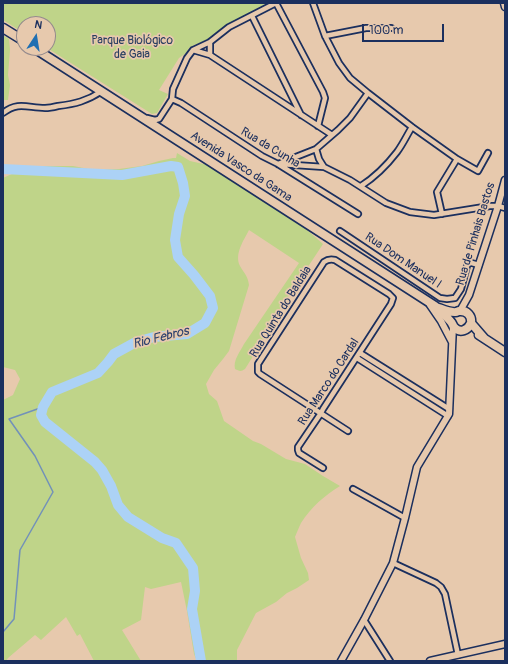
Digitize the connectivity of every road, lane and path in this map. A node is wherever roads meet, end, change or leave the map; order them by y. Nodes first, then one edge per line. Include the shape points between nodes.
1 (276, 3) edge
2 (313, 3) edge
3 (504, 3) edge
4 (505, 7) edge
5 (252, 16) junction
6 (3, 28) edge
7 (391, 28) dead end
8 (16, 36) edge
9 (325, 36) junction
10 (210, 42) junction
11 (192, 50) junction
12 (210, 55) junction
13 (47, 56) edge
14 (102, 91) junction
15 (368, 93) junction
16 (292, 97) junction
17 (172, 99) junction
18 (287, 106) junction
19 (3, 113) edge
20 (301, 115) junction
21 (143, 118) junction
22 (318, 126) junction
23 (412, 127) junction
24 (332, 135) junction
25 (316, 149) junction
26 (488, 152) dead end
27 (457, 159) junction
28 (278, 164) junction
29 (324, 167) junction
30 (505, 180) edge
31 (361, 186) junction
32 (505, 203) edge
33 (498, 206) junction
34 (505, 208) edge
35 (358, 214) dead end
36 (442, 214) junction
37 (340, 231) dead end
38 (479, 265) junction
39 (393, 298) joint
40 (431, 304) junction
41 (461, 312) junction
42 (452, 324) junction
43 (467, 328) junction
44 (452, 344) junction
45 (505, 352) edge
46 (360, 353) junction
47 (357, 358) junction
48 (449, 409) junction
49 (321, 413) junction
50 (448, 416) junction
51 (348, 431) dead end
52 (323, 468) dead end
53 (353, 489) dead end
54 (405, 518) junction
55 (393, 563) junction
56 (364, 620) junction
57 (505, 644) edge
58 (458, 655) junction
59 (341, 661) edge
60 (390, 661) edge
61 (430, 661) edge

1 - 5 street
1 - 22 street via 323,92 325,98
2 - 9 street
3 - 4 street
5 - 10 street via 229,27
5 - 16 street
6 - 8 main road
7 - 9 street via 366,28
9 - 15 street via 350,78
10 - 11 street
10 - 12 street
11 - 12 street
11 - 17 street via 173,89
12 - 18 street
13 - 14 main road, Avenida Vasco da Gama
14 - 19 street via 84,102 73,105 45,108 18,106
14 - 21 main road, Avenida Vasco da Gama
15 - 23 street
15 - 24 street via 350,118
16 - 18 street
16 - 20 street
17 - 21 street via 159,119
17 - 28 street, Rua da Cunha
18 - 20 street
20 - 22 street
21 - 40 main road, Avenida Vasco da Gama
22 - 24 street
23 - 27 street
23 - 31 street via 398,151
24 - 25 street
25 - 28 street
25 - 29 street
26 - 27 street via 478,170
27 - 36 street via 437,192
28 - 29 street
28 - 35 street, Rua da Cunha
29 - 31 street
30 - 33 street, Rua de Pinhais Bastos
31 - 36 street via 386,203 410,212
32 - 33 street
33 - 34 street
33 - 36 street
33 - 38 street, Rua de Pinhais Bastos
37 - 38 street, Rua Dom Manuel I via 440,298 454,298 461,289 468,262
38 - 41 street, Rua de Pinhais Bastos
39 - 46 street, Rua Marco do Cardal
39 - 49 street, Rua Quinta do Baldaia via 335,260 327,260 258,364 260,374
40 - 41 main road, Avenida Vasco da Gama via 447,311
40 - 42 main road, Avenida Vasco da Gama
40 - 44 street
41 - 42 main road via 453,315
41 - 43 main road, Avenida Vasco da Gama via 472,319
42 - 43 main road, Avenida Vasco da Gama via 459,331
42 - 44 street
43 - 44 street
43 - 45 main road, Avenida Vasco da Gama
44 - 48 street
46 - 47 street, Rua Marco do Cardal
46 - 48 street
47 - 49 street, Rua Marco do Cardal
47 - 50 street
48 - 50 street
49 - 51 street, Rua Quinta do Baldaia
49 - 52 street, Rua Marco do Cardal via 298,450
50 - 54 street via 417,467
53 - 54 street
54 - 55 street
55 - 56 street
55 - 58 street via 441,587 445,594
56 - 59 street
56 - 60 street
57 - 58 street
58 - 61 street

